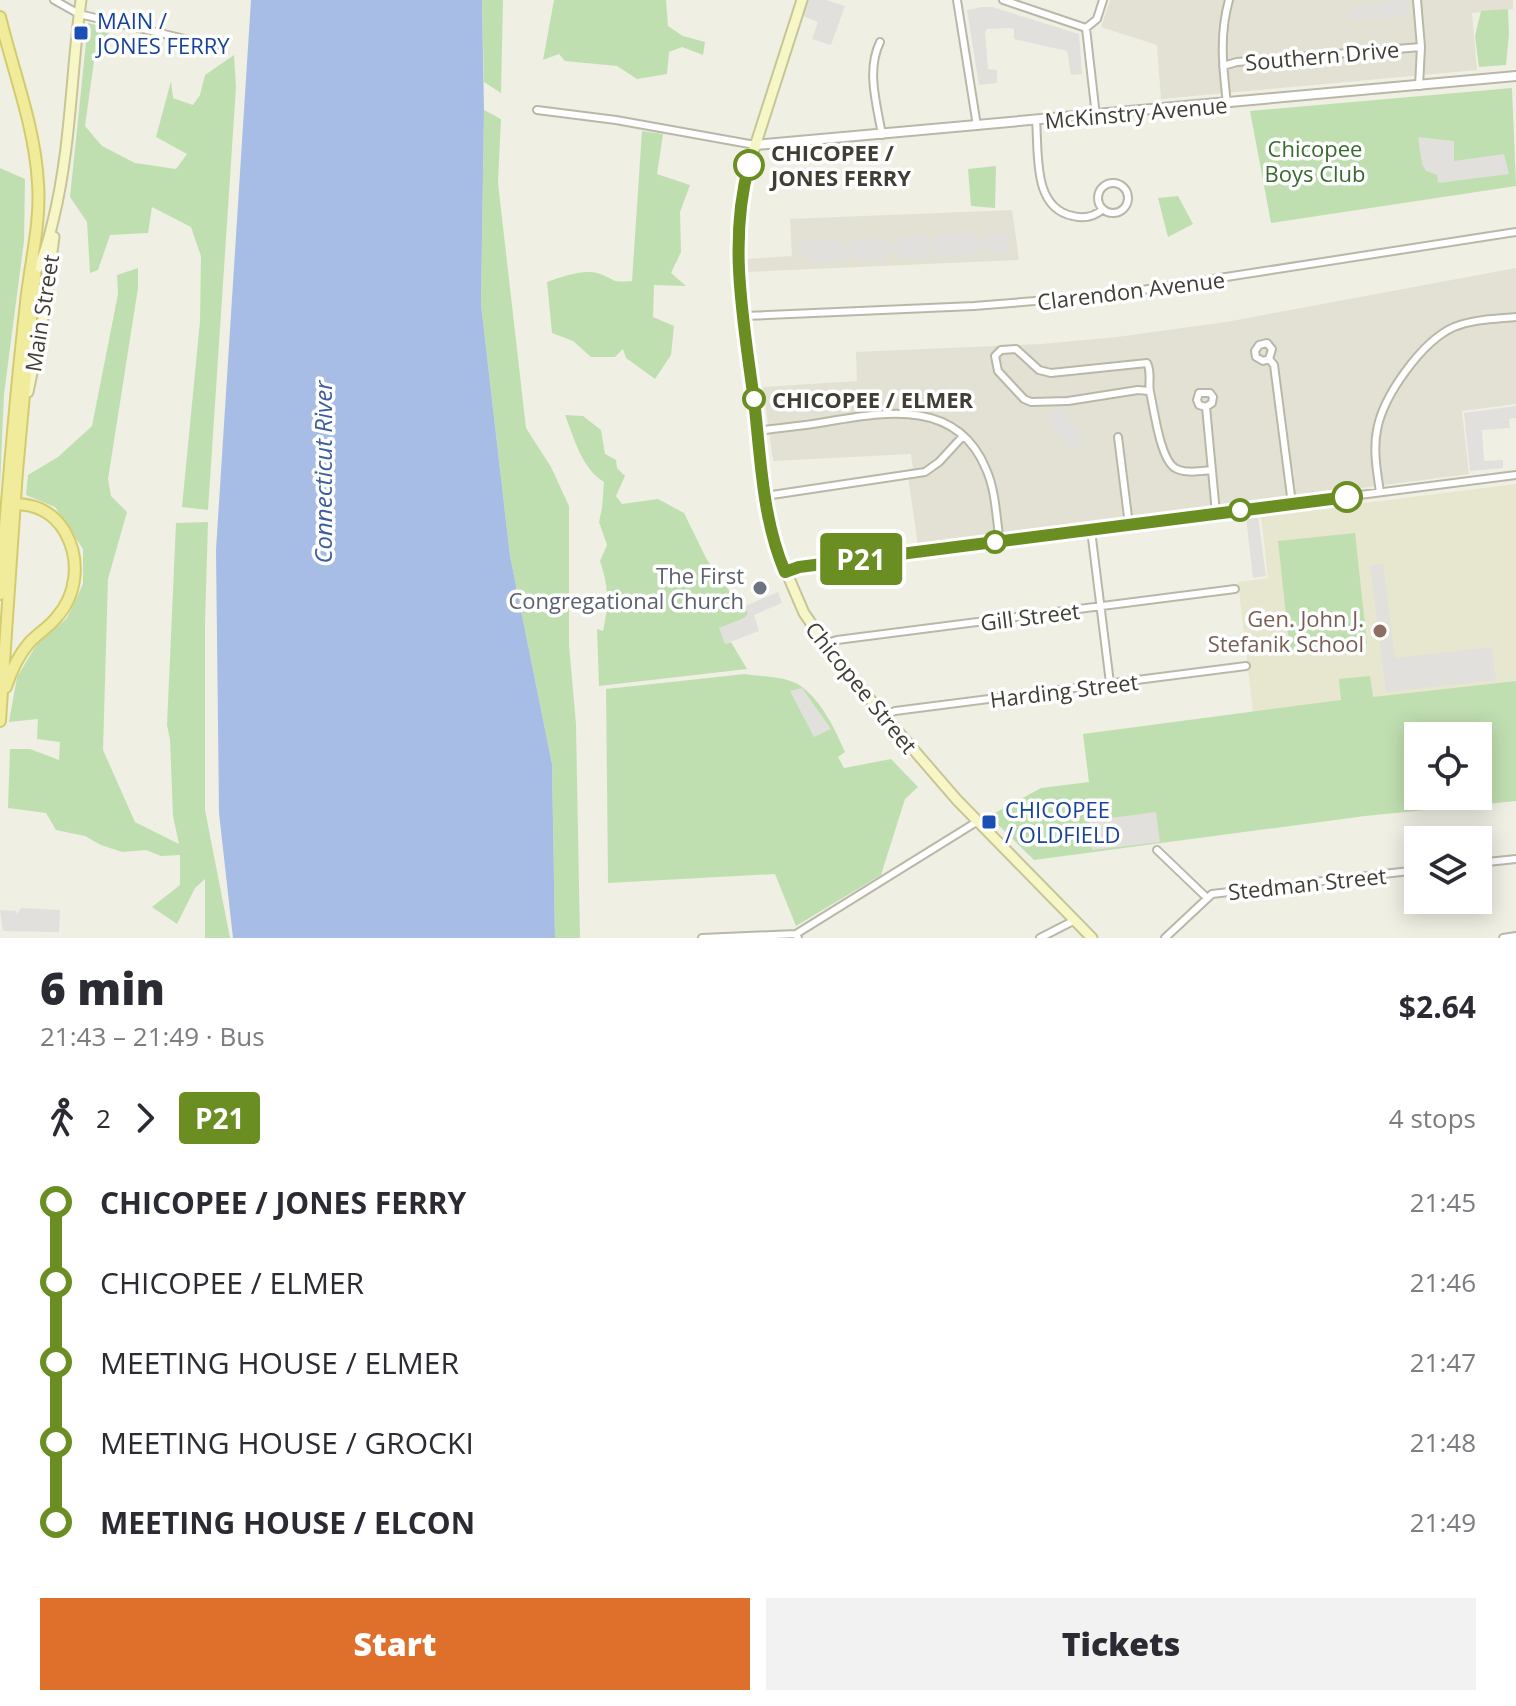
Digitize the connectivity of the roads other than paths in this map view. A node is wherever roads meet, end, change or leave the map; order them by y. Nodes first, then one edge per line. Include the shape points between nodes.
1 (54, 0) edge
2 (81, 0) edge
3 (802, 0) edge
4 (957, 0) edge
5 (1003, 0) edge
6 (1103, 0) edge
7 (1229, 0) edge
8 (1417, 0) edge
9 (79, 14) junction
10 (0, 17) edge
11 (1086, 28) junction
12 (880, 42) dead end
13 (215, 46) dead end
14 (1421, 47) junction
15 (1223, 66) junction
16 (1516, 76) edge
17 (1419, 86) junction
18 (1227, 104) junction
19 (537, 110) dead end
20 (1096, 116) junction
21 (1036, 121) junction
22 (977, 126) junction
23 (882, 135) junction
24 (755, 145) junction
25 (57, 206) junction
26 (1103, 209) junction
27 (1516, 232) edge
28 (32, 277) junction
29 (30, 301) junction
30 (744, 316) junction
31 (1516, 317) edge
32 (1269, 359) dead end
33 (1149, 391) junction
34 (1206, 407) dead end
35 (22, 419) junction
36 (757, 431) junction
37 (963, 436) junction
38 (1118, 437) dead end
39 (1212, 470) junction
40 (1516, 475) edge
41 (1380, 492) junction
42 (765, 496) junction
43 (7, 504) edge
44 (1292, 504) junction
45 (1216, 513) junction
46 (1129, 525) junction
47 (1091, 530) junction
48 (1000, 542) junction
49 (785, 572) junction
50 (1235, 589) dead end
51 (0, 594) edge
52 (1101, 607) junction
53 (824, 644) junction
54 (1246, 666) dead end
55 (1110, 683) junction
56 (1, 700) edge
57 (883, 716) junction
58 (0, 721) edge
59 (978, 821) junction
60 (1157, 850) dead end
61 (1516, 859) edge
62 (1492, 862) edge
63 (1404, 872) edge
64 (1206, 897) junction
65 (1075, 920) junction
66 (797, 936) edge
67 (1516, 936) edge
68 (702, 938) edge
69 (1040, 938) edge
70 (1092, 938) edge
71 (1165, 938) edge
72 (1503, 938) edge

1 - 9 street
2 - 9 main road, Main Street
3 - 24 main road, Chicopee Street
4 - 22 street
5 - 11 street
6 - 11 street via 1097,19
7 - 15 street
8 - 14 street
9 - 13 street
9 - 25 main road, Main Street
10 - 28 main road via 35,155 39,188
11 - 20 street
12 - 23 street via 873,75
14 - 15 street, Southern Drive
14 - 17 street
15 - 18 street
16 - 17 street, McKinstry Avenue
17 - 18 street, McKinstry Avenue
18 - 20 street, McKinstry Avenue
19 - 24 street
20 - 21 street, McKinstry Avenue
21 - 22 street, McKinstry Avenue
21 - 26 street via 1048,201 1072,216 1090,217
22 - 23 street, McKinstry Avenue
23 - 24 street, McKinstry Avenue
24 - 30 main road, Chicopee Street via 739,215
25 - 28 main road, Main Street
25 - 35 main road, Main Street via 42,325
26 - 26 street via 1113,213 1124,208 1128,196 1123,187 1112,183 1102,188 1098,199
27 - 30 street, Clarendon Avenue via 1110,295
28 - 29 main road
29 - 35 main road, Main Street
29 - 43 main road, Main Street
30 - 36 main road, Chicopee Street
31 - 41 street via 1451,329 1415,358 1379,420 1375,450
32 - 44 street
33 - 33 street via 1146,362 1051,373 1039,370 1016,349 1001,350 995,358 1002,376 1031,402
33 - 39 street via 1169,463 1179,470
34 - 39 street
35 - 43 main road, Main Street
36 - 37 street via 905,413 936,419
36 - 42 main road, Chicopee Street
37 - 42 street via 925,472
37 - 48 street via 989,476
38 - 46 street
39 - 45 street
40 - 41 street
41 - 44 street
42 - 49 main road, Chicopee Street
43 - 51 main road, Main Street
43 - 56 main road, Main Street
43 - 56 main road via 39,508 57,521 71,546 75,573 67,603 21,654
44 - 45 street
45 - 46 street
46 - 47 street
47 - 48 street
47 - 52 street
48 - 49 street
49 - 53 main road, Chicopee Street
50 - 52 street, Gill Street
52 - 53 street, Gill Street
52 - 55 street
53 - 57 main road, Chicopee Street
54 - 55 street, Harding Street
55 - 57 street, Harding Street
56 - 58 main road, Main Street
57 - 59 main road, Chicopee Street
59 - 65 main road, Chicopee Street
59 - 66 street
60 - 64 street
61 - 62 street
63 - 64 street, Stedman Street
64 - 71 street, Stedman Street
65 - 69 street
65 - 70 main road, Chicopee Street
66 - 68 street
67 - 72 street

